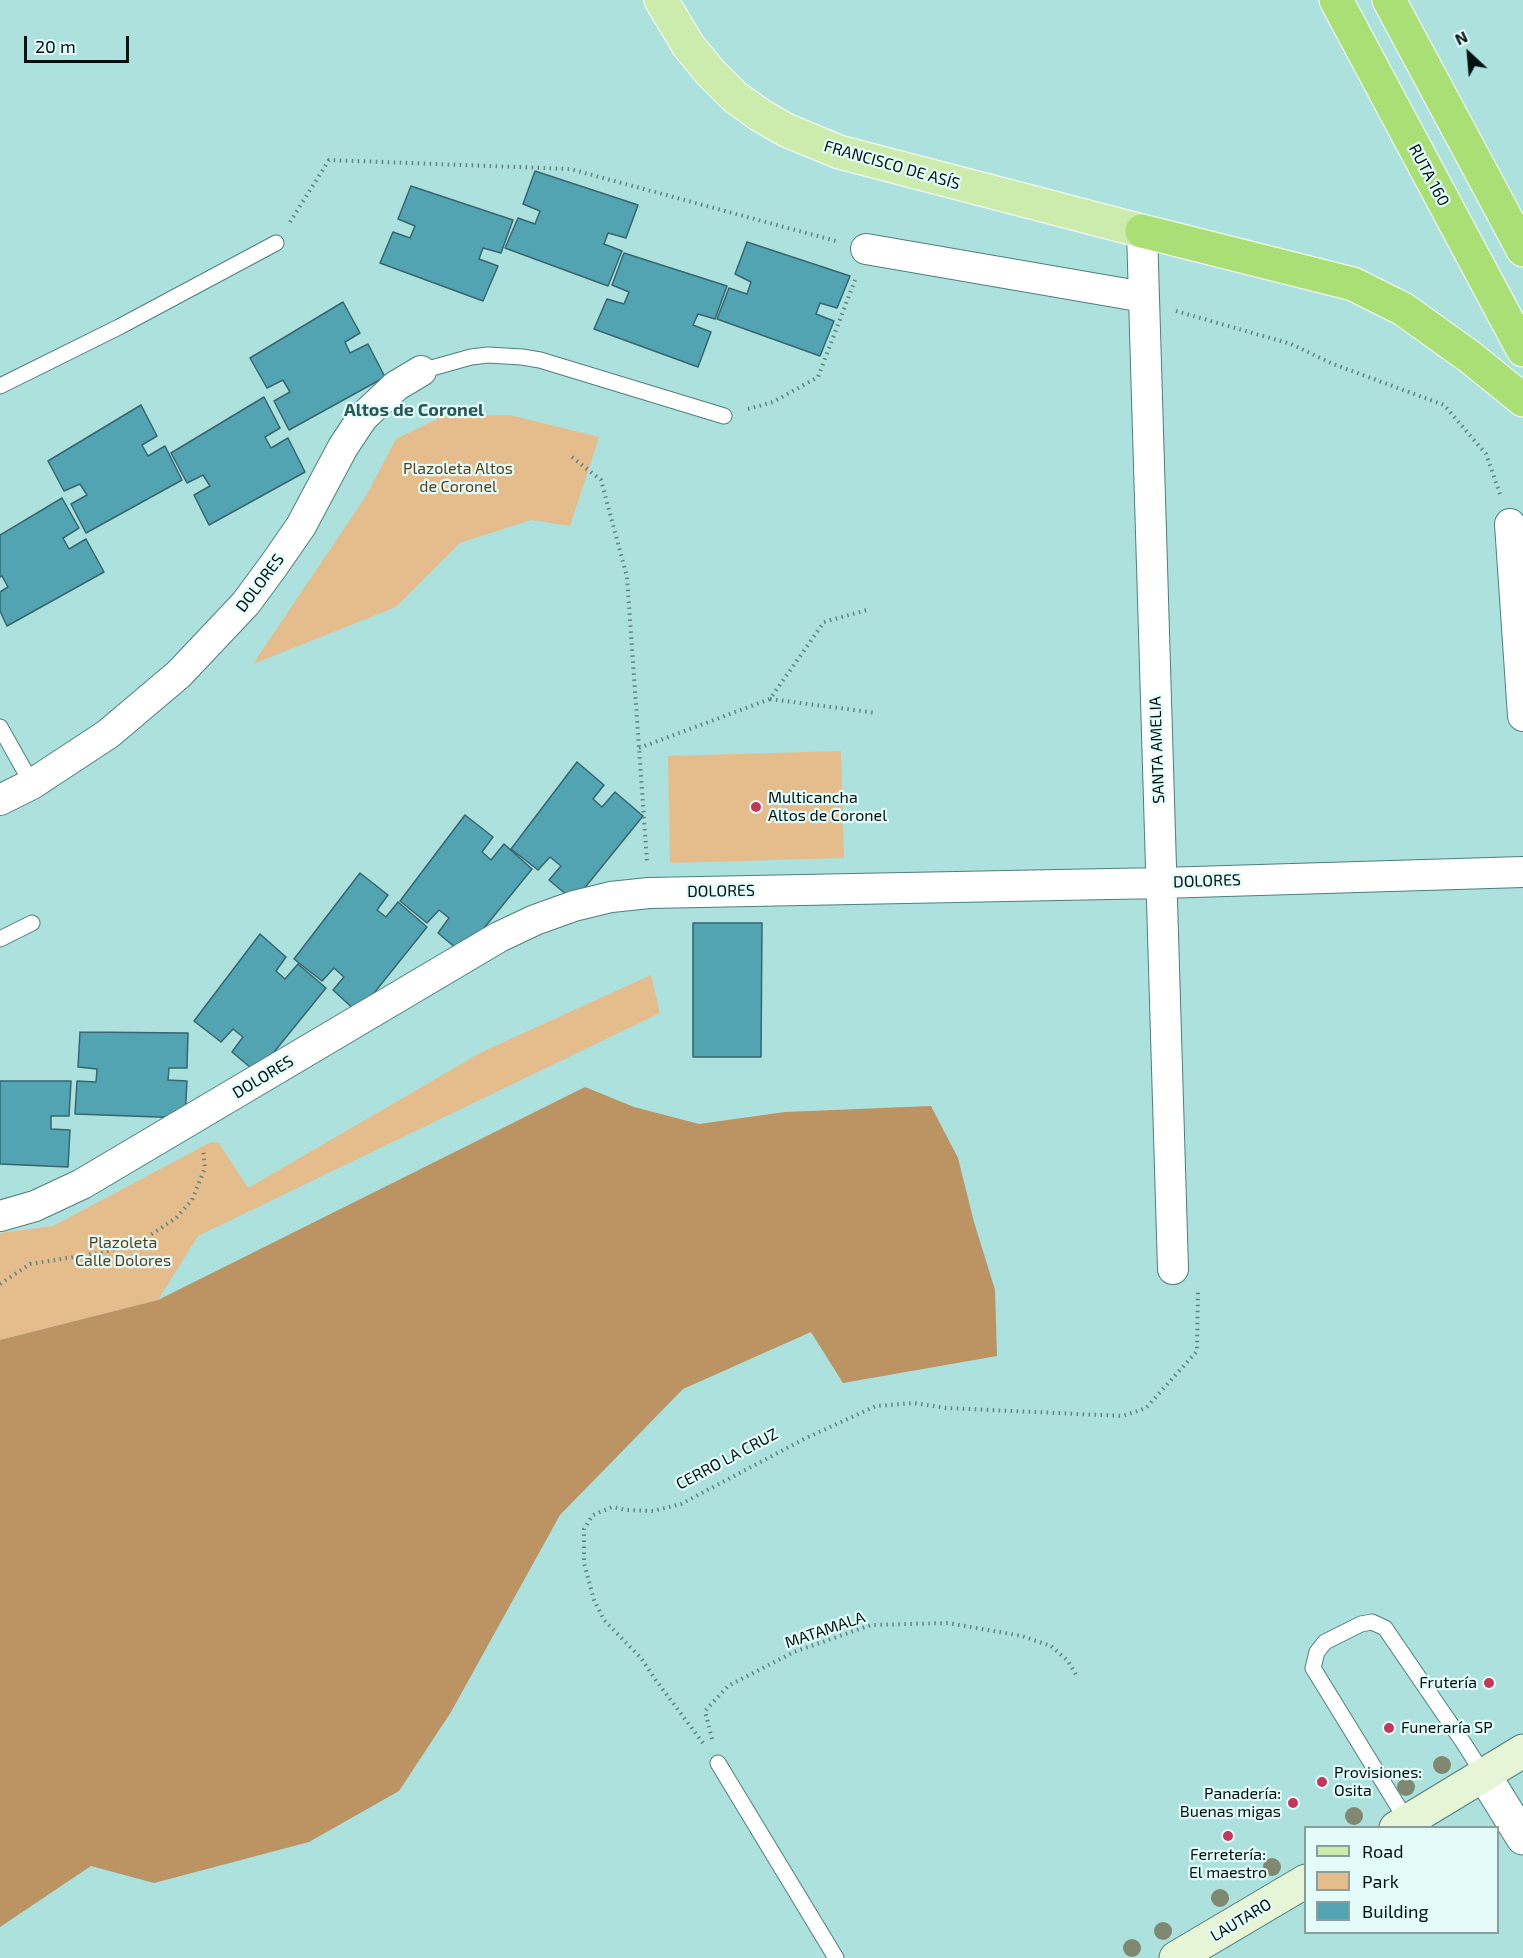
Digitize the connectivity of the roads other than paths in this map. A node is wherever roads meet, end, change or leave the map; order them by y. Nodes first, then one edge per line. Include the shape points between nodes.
1 (661, 0) edge
2 (1336, 0) edge
3 (1389, 0) edge
4 (1142, 231) junction
5 (276, 243) road end
6 (866, 249) road end
7 (1523, 250) edge
8 (1144, 297) junction
9 (1523, 350) edge
10 (421, 371) joint
11 (0, 386) edge
12 (1523, 400) edge
13 (724, 416) road end
14 (1510, 524) road end
15 (1521, 665) edge
16 (1523, 716) edge
17 (0, 727) edge
18 (32, 784) junction
19 (0, 800) edge
20 (1523, 872) edge
21 (1161, 883) junction
22 (32, 923) dead end
23 (0, 939) edge
24 (0, 1216) edge
25 (1173, 1269) road end
26 (1523, 1751) edge
27 (718, 1763) road end
28 (1484, 1775) junction
29 (1401, 1824) edge
30 (1523, 1838) edge
31 (1304, 1882) edge
32 (836, 1958) edge
33 (1176, 1958) edge

1 - 4 main road, FRANCISCO DE ASÍS via 688,45 726,88 760,115 803,138 849,155
2 - 9 highway, RUTA 160
3 - 7 highway
4 - 8 street, SANTA AMELIA
4 - 12 highway via 1353,284 1403,309
5 - 11 lane
6 - 8 street
8 - 21 street, SANTA AMELIA
10 - 13 lane via 471,357 522,357
10 - 18 street, DOLORES via 396,386 363,417 274,566 213,639 179,674 108,734
14 - 15 street
15 - 16 street
17 - 18 lane
18 - 19 street, DOLORES
20 - 21 street, DOLORES
21 - 24 street, DOLORES via 649,892 574,906 508,933 59,1197
21 - 25 street, SANTA AMELIA
22 - 23 lane
26 - 28 main road
27 - 32 lane
28 - 29 main road
28 - 29 lane via 1384,1628 1372,1622 1361,1624 1325,1642 1317,1652 1313,1668
28 - 30 street
31 - 33 main road, LAUTARO

